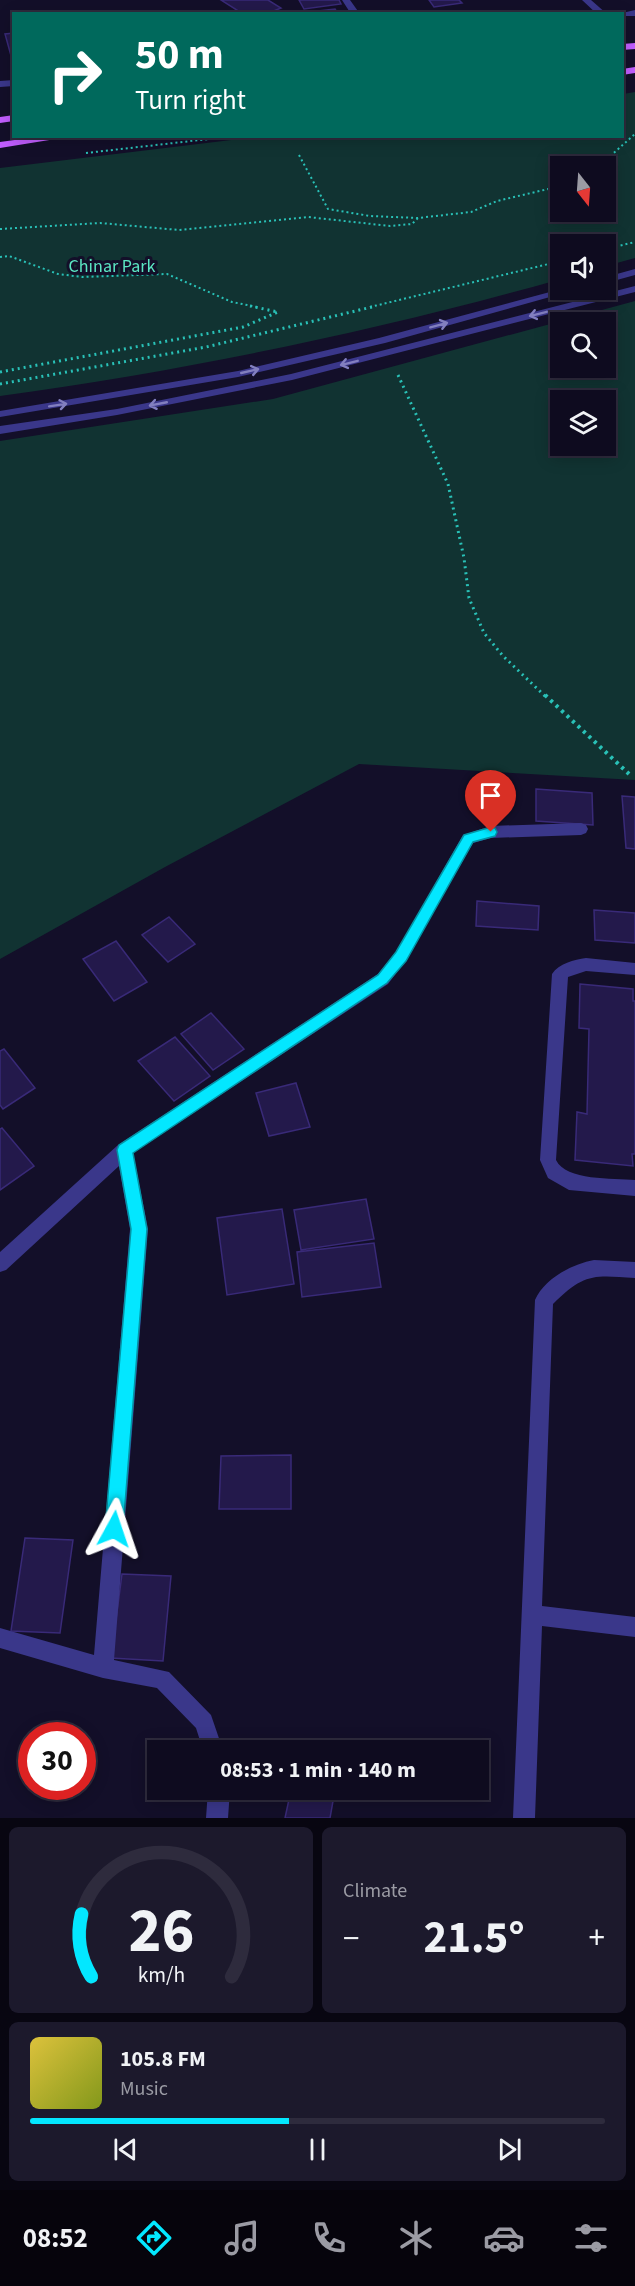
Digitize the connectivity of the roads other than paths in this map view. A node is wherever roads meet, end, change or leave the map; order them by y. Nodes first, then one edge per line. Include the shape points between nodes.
1 (586, 0) edge
2 (601, 12) edge
3 (54, 138) edge
4 (0, 145) edge
5 (635, 272) edge
6 (616, 277) edge
7 (635, 289) edge
8 (550, 295) edge
9 (0, 414) edge
10 (0, 430) edge
11 (581, 829) dead end
12 (635, 969) edge
13 (124, 1150) junction
14 (635, 1188) edge
15 (0, 1264) edge
16 (635, 1270) edge
17 (531, 1615) junction
18 (635, 1627) edge
19 (0, 1638) edge
20 (103, 1668) junction
21 (210, 1740) edge
22 (218, 1800) edge
23 (217, 1818) edge
24 (524, 1818) edge

1 - 2 street
3 - 4 main road
5 - 6 street
7 -> 10 street via 281,380
9 -> 8 street via 238,374
11 - 13 street via 491,832 468,838 401,957 382,979
12 - 14 street via 583,964 560,974 548,1160 554,1173 569,1182
13 - 15 street
13 - 20 street via 139,1229
16 - 17 street via 592,1267 566,1278 544,1300
17 - 18 street
17 - 24 street
19 - 20 street
20 - 21 street via 162,1679 204,1722
22 - 23 street

